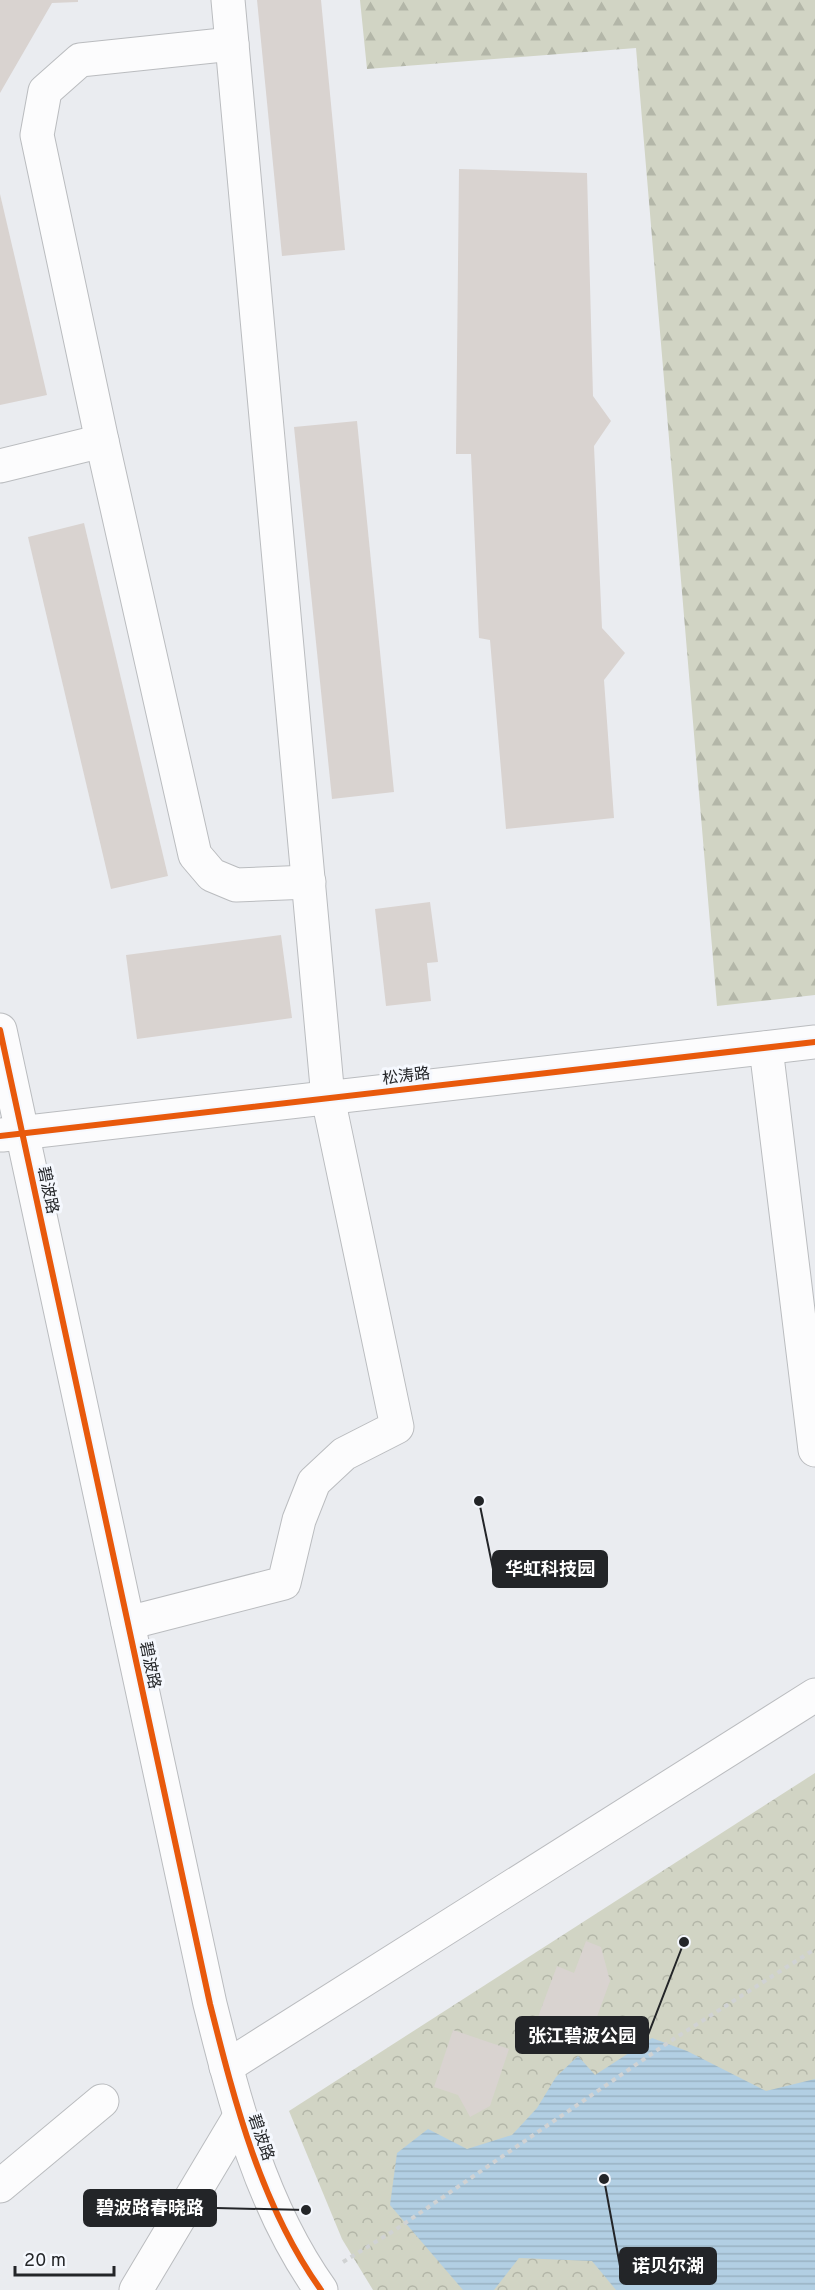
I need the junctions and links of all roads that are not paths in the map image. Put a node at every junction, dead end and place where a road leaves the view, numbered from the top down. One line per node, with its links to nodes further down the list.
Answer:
1 (228, 0): 2 (street)
2 (232, 44): 3 (street); 5 (street)
3 (102, 441): 4 (street); 5 (street)
4 (0, 466)
5 (309, 882): 9 (street)
6 (0, 1030): 10 (street, 碧波路)
7 (815, 1042): 8 (street, 松涛路)
8 (766, 1048): 9 (street, 松涛路); 11 (street)
9 (328, 1098): 10 (street, 松涛路); 12 (street)
10 (11, 1134): 12 (street, 碧波路)
11 (815, 1450)
12 (128, 1623): 14 (street, 碧波路)
13 (815, 1695): 14 (street)
14 (226, 2067): 16 (street, 碧波路)
15 (102, 2102): 17 (street)
16 (240, 2116): 18 (street, 碧波路); 19 (street)
17 (0, 2186)
18 (318, 2285)
19 (136, 2290)

